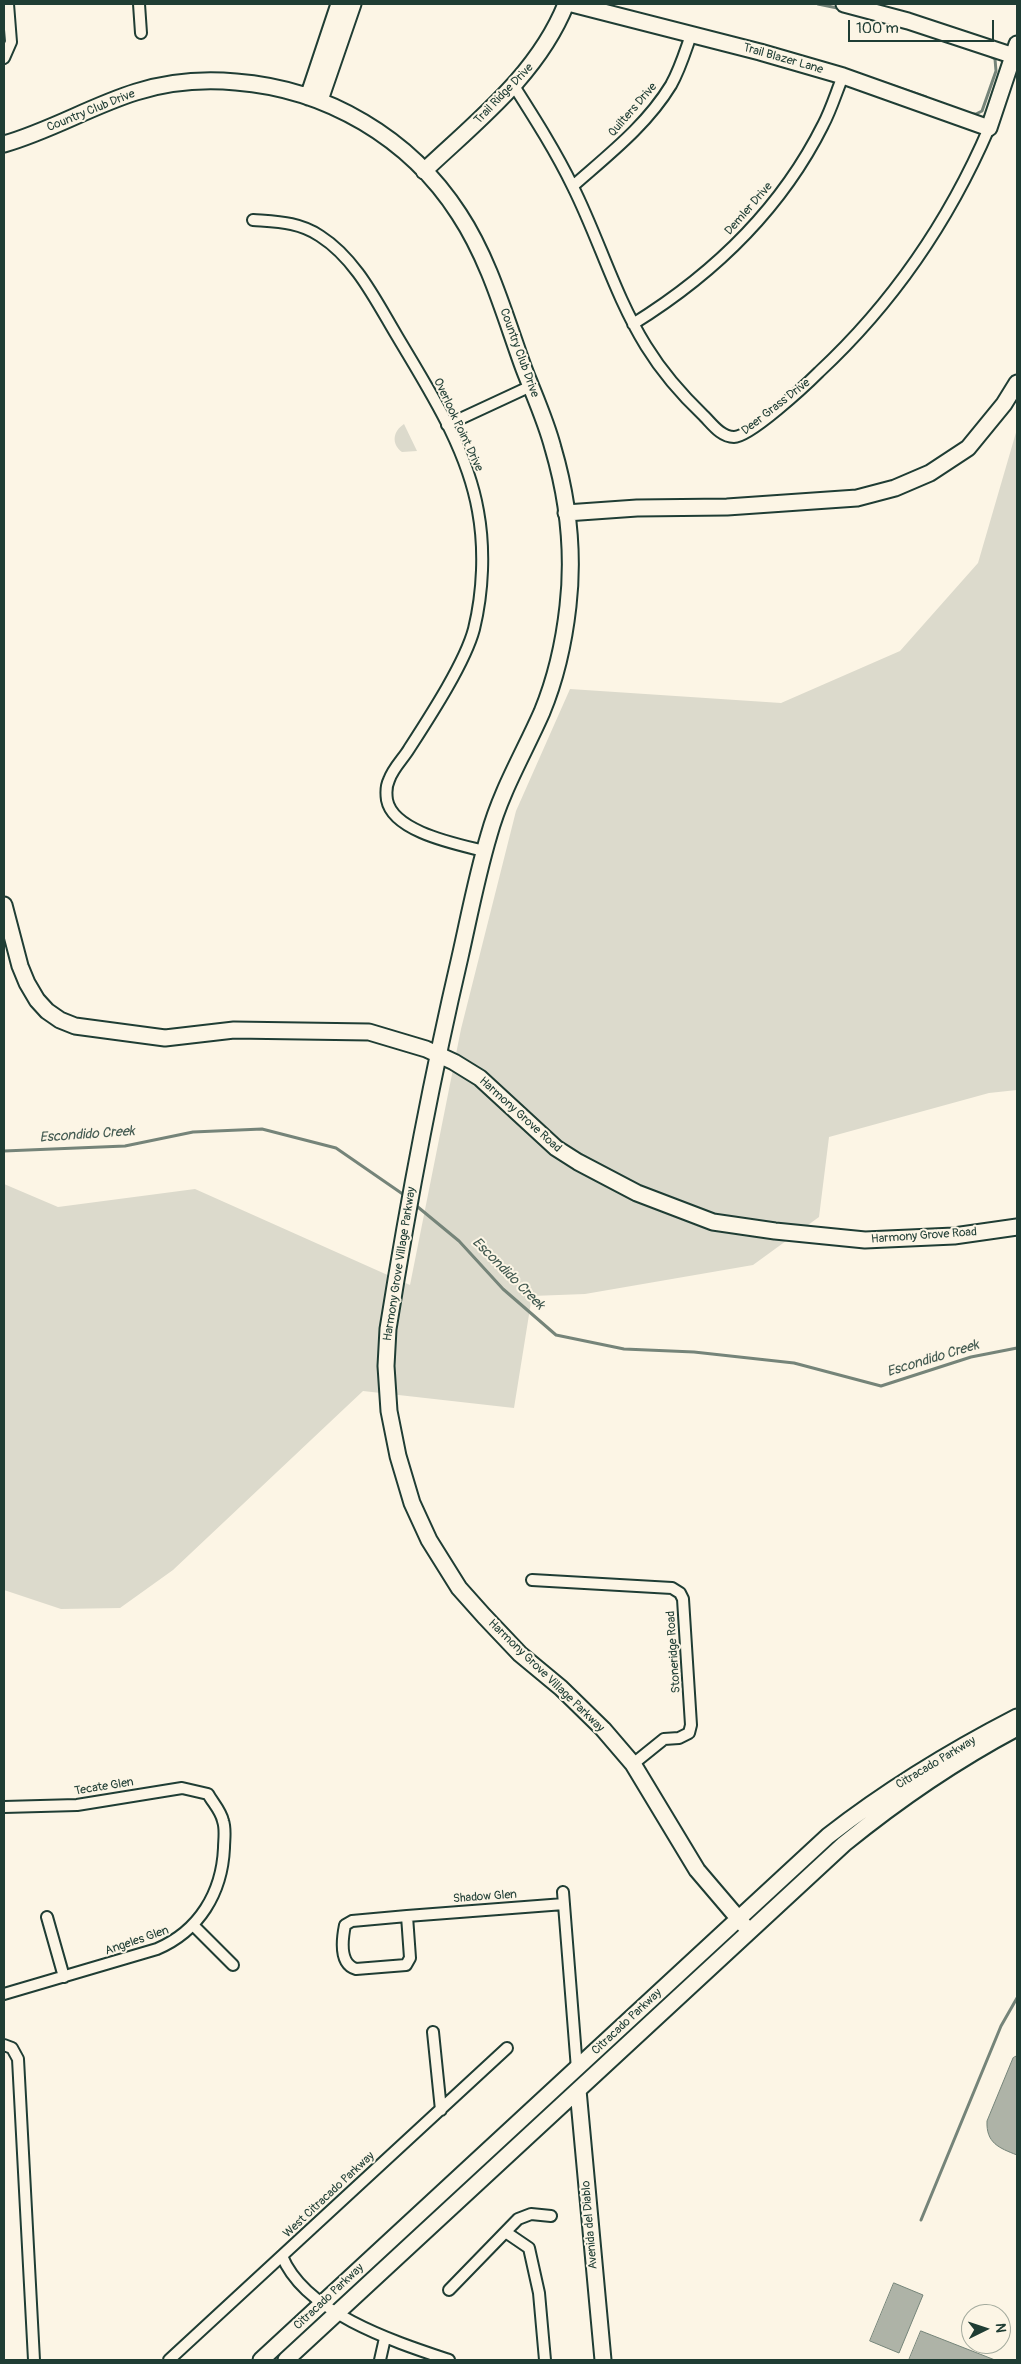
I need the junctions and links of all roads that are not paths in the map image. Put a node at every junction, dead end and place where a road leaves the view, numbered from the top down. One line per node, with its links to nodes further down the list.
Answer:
1 (8, 4): 12 (street)
2 (139, 4): 9 (street)
3 (339, 4): 15 (main road)
4 (353, 4): 15 (main road)
5 (566, 4): 14 (main road, Trail Ridge Drive)
6 (572, 4): 10 (main road, Trail Blazer Lane)
7 (844, 4): 8 (main road)
8 (868, 7): 11 (main road)
9 (141, 33)
10 (691, 35): 13 (main road, Trail Blazer Lane); 19 (street, Quilters Drive)
11 (1016, 53): 16 (main road, Deer Grass Drive)
12 (4, 58)
13 (843, 76): 16 (main road, Trail Blazer Lane); 21 (street, Demler Drive)
14 (514, 86): 18 (main road, Trail Ridge Drive); 19 (street, Deer Grass Drive)
15 (314, 99): 17 (main road, Country Club Drive); 18 (main road, Country Club Drive)
16 (989, 128): 21 (street, Deer Grass Drive)
17 (4, 144)
18 (424, 171): 23 (main road, Country Club Drive)
19 (573, 186): 21 (street, Deer Grass Drive)
20 (253, 220): 24 (street, Overlook Point Drive)
21 (633, 324)
22 (1017, 383): 25 (main road)
23 (531, 386): 24 (street); 25 (main road, Country Club Drive)
24 (447, 425): 26 (street, Overlook Point Drive)
25 (566, 513): 26 (main road, Harmony Grove Village Parkway)
26 (484, 851): 28 (main road, Harmony Grove Village Parkway)
27 (4, 905): 28 (main road, Harmony Grove Road)
28 (438, 1054): 29 (main road, Harmony Grove Road); 34 (main road, Harmony Grove Village Parkway)
29 (1017, 1227)
30 (532, 1580): 34 (street, Stoneridge Road)
31 (1017, 1716): 33 (main road, Citracado Parkway)
32 (1017, 1728): 33 (main road, Citracado Parkway)
33 (992, 1736): 41 (main road, Citracado Parkway); 43 (main road, Citracado Parkway)
34 (633, 1764): 41 (main road, Harmony Grove Village Parkway)
35 (208, 1794): 36 (street, Tecate Glen); 42 (street, Angeles Glen)
36 (4, 1807)
37 (563, 1892): 38 (street)
38 (564, 1904): 39 (street, Shadow Glen); 50 (street)
39 (407, 1916): 39 (street, Shadow Glen)
40 (46, 1917): 45 (street)
41 (737, 1918): 43 (main road, Harmony Grove Village Parkway); 50 (main road, Citracado Parkway)
42 (193, 1925): 44 (street); 45 (street, Angeles Glen)
43 (748, 1931): 51 (main road, Citracado Parkway)
44 (233, 1965)
45 (64, 1977): 46 (street, Angeles Glen)
46 (4, 1994)
47 (433, 2032): 52 (street)
48 (4, 2045): 61 (street)
49 (507, 2048): 52 (street, West Citracado Parkway)
50 (577, 2069): 53 (main road); 58 (main road, Citracado Parkway)
51 (578, 2090): 53 (main road, Citracado Parkway); 68 (main road, Avenida del Diablo)
52 (441, 2110): 56 (street, West Citracado Parkway)
53 (551, 2116): 59 (main road, Citracado Parkway)
54 (551, 2216): 55 (street)
55 (507, 2232): 57 (street); 67 (street)
56 (282, 2256): 58 (street); 62 (street, West Citracado Parkway)
57 (449, 2290)
58 (323, 2303): 59 (street); 63 (main road, Citracado Parkway)
59 (338, 2312): 60 (street); 64 (main road, Citracado Parkway)
60 (385, 2338): 65 (street); 66 (street)
61 (34, 2360)
62 (169, 2360)
63 (261, 2360)
64 (286, 2360)
65 (380, 2360)
66 (449, 2360)
67 (545, 2360)
68 (603, 2360)

